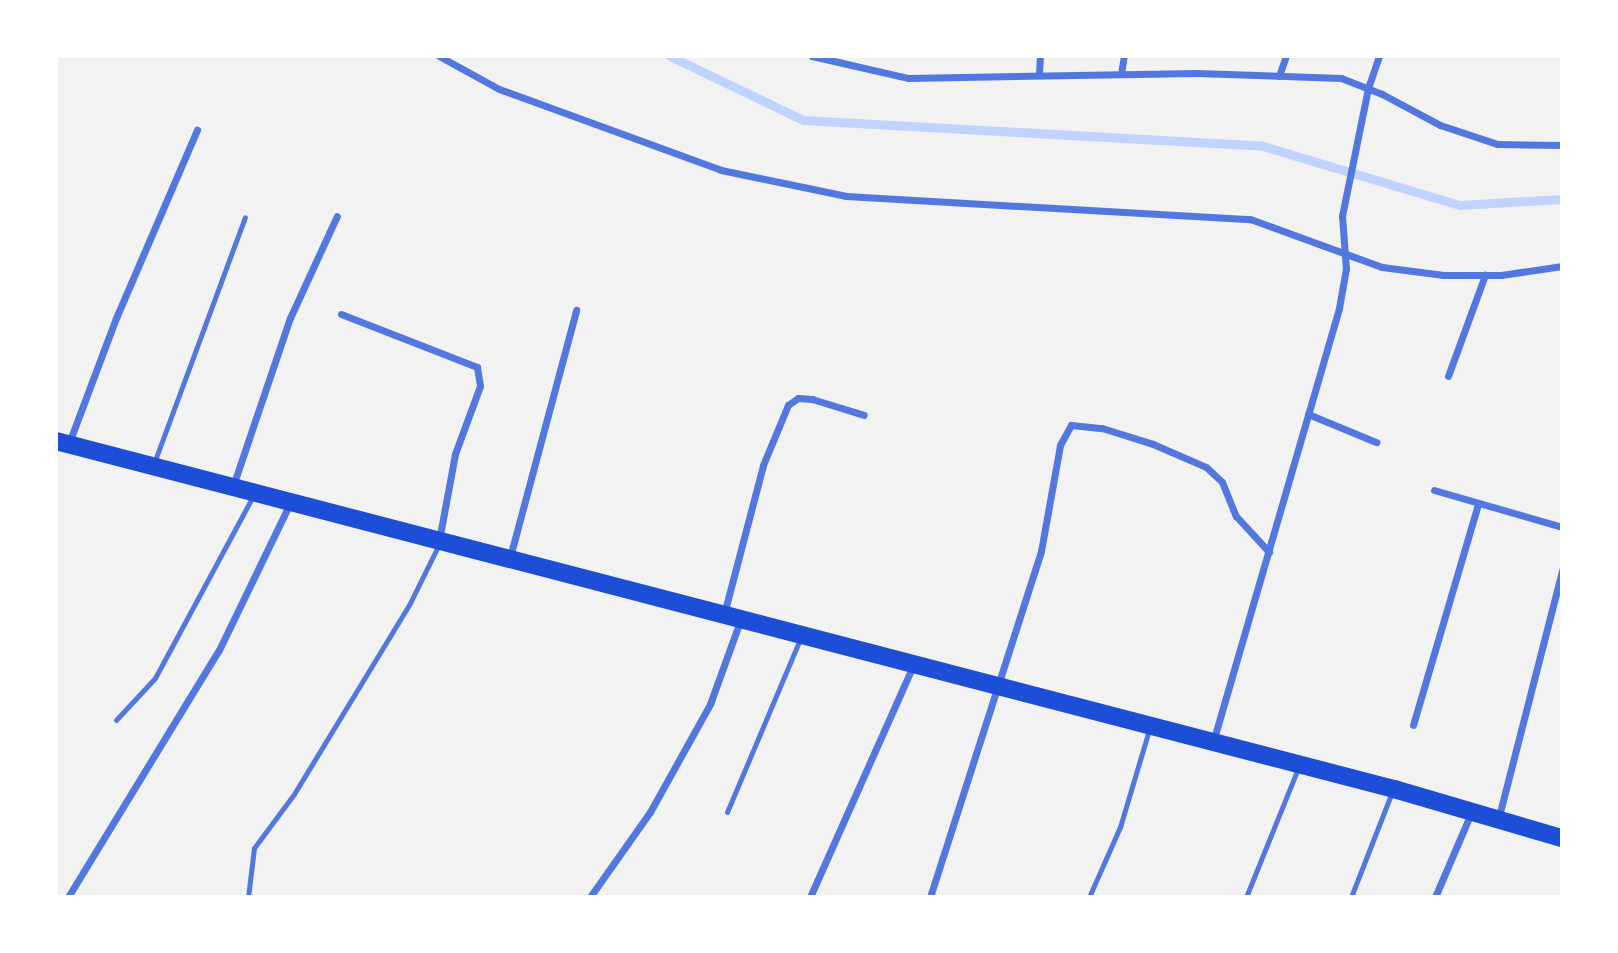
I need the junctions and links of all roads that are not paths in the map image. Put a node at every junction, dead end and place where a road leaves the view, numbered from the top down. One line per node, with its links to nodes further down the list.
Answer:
1 (439, 56): 15 (street)
2 (812, 56): 7 (street)
3 (1040, 56): 7 (street)
4 (1124, 56): 8 (street)
5 (1286, 56): 9 (street)
6 (1379, 56): 10 (street)
7 (1039, 74): 8 (street)
8 (1121, 74): 9 (street)
9 (1279, 76): 10 (street)
10 (1367, 88): 12 (street); 15 (street)
11 (197, 130): 23 (street)
12 (1562, 145)
13 (337, 216): 26 (street)
14 (245, 217): 25 (lane)
15 (1344, 251): 17 (street); 21 (street)
16 (1562, 266): 17 (street)
17 (1485, 275): 20 (street)
18 (576, 310): 34 (street)
19 (341, 314): 32 (street)
20 (1448, 376)
21 (1308, 414): 24 (street); 33 (street)
22 (864, 415): 36 (street)
23 (62, 442): 25 (main road)
24 (1376, 442)
25 (153, 466): 26 (main road)
26 (232, 487): 28 (main road)
27 (1434, 490): 30 (street)
28 (255, 493): 29 (main road); 40 (lane)
29 (290, 503): 32 (main road); 50 (street)
30 (1478, 504): 31 (street); 41 (street)
31 (1562, 527)
32 (439, 543): 34 (main road); 51 (lane)
33 (1269, 552): 39 (street); 43 (street)
34 (509, 561): 36 (main road)
35 (1562, 570): 48 (street)
36 (732, 619): 37 (main road); 52 (street)
37 (801, 636): 38 (main road); 46 (lane)
38 (913, 665): 39 (main road); 53 (street)
39 (996, 687): 42 (main road); 54 (street)
40 (116, 720)
41 (1413, 725)
42 (1150, 727): 43 (main road); 55 (lane)
43 (1213, 743): 44 (main road)
44 (1300, 765): 45 (main road); 56 (lane)
45 (1394, 789): 47 (main road); 57 (lane)
46 (727, 812)
47 (1471, 812): 48 (main road); 58 (street)
48 (1498, 820): 49 (main road)
49 (1562, 838)
50 (68, 897)
51 (248, 897)
52 (590, 897)
53 (810, 897)
54 (930, 897)
55 (1089, 897)
56 (1246, 897)
57 (1351, 897)
58 (1435, 897)

